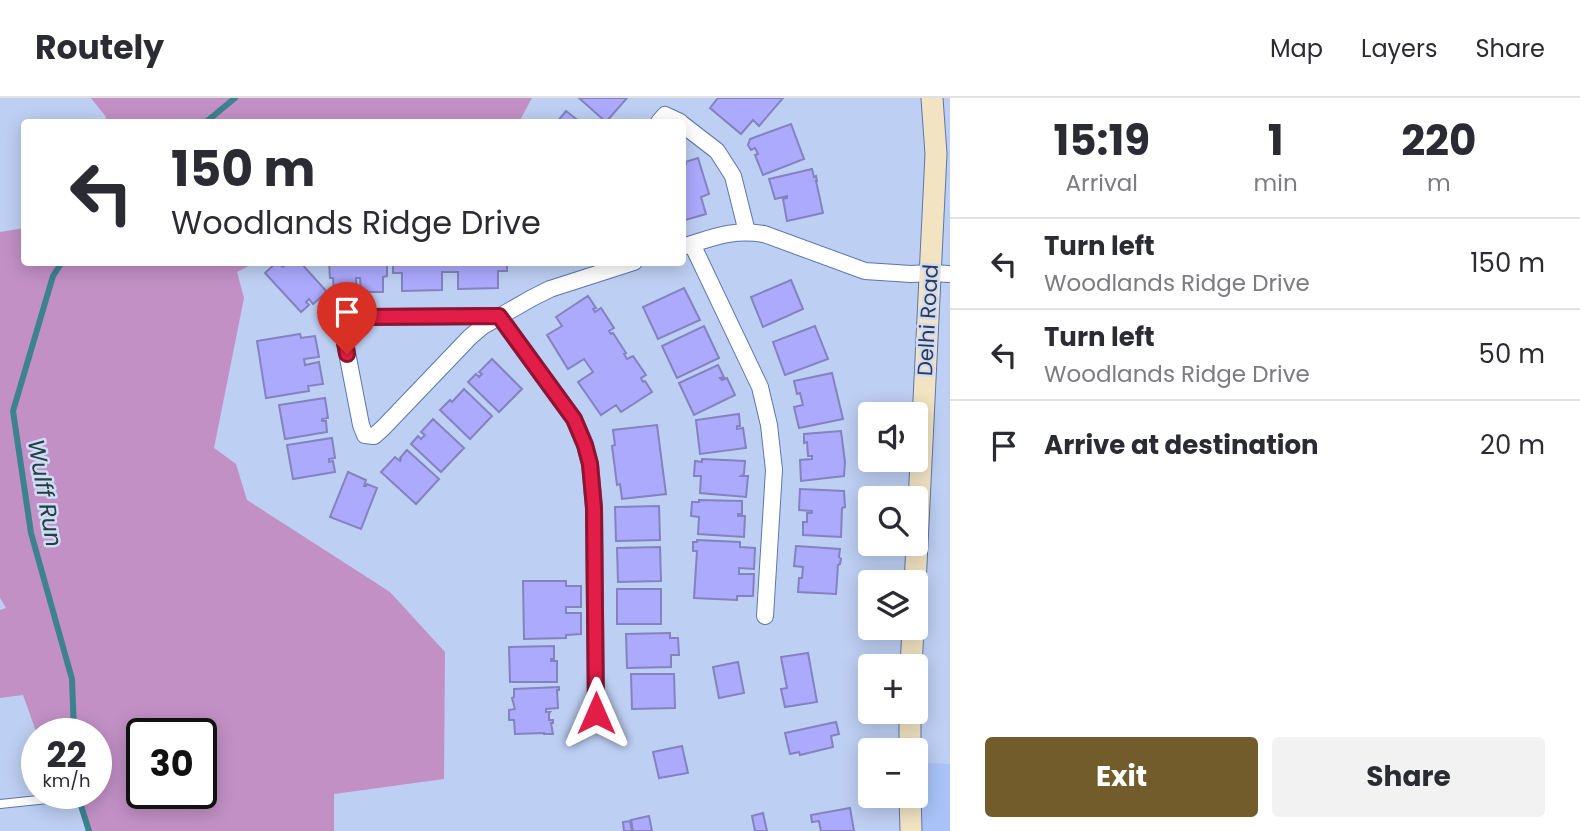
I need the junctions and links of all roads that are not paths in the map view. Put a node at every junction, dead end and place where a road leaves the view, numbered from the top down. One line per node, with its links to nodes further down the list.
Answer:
1 (932, 98): 6 (street, Delhi Road)
2 (686, 127): 3 (street)
3 (747, 232): 4 (street); 6 (street)
4 (687, 246): 9 (street)
5 (622, 266): 7 (street)
6 (940, 273): 8 (street, Delhi Road)
7 (499, 316): 7 (street); 10 (street)
8 (916, 570)
9 (765, 616)
10 (596, 713)
11 (21, 802): 12 (lane)
12 (0, 804)
13 (910, 808): 14 (street)
14 (911, 831)

